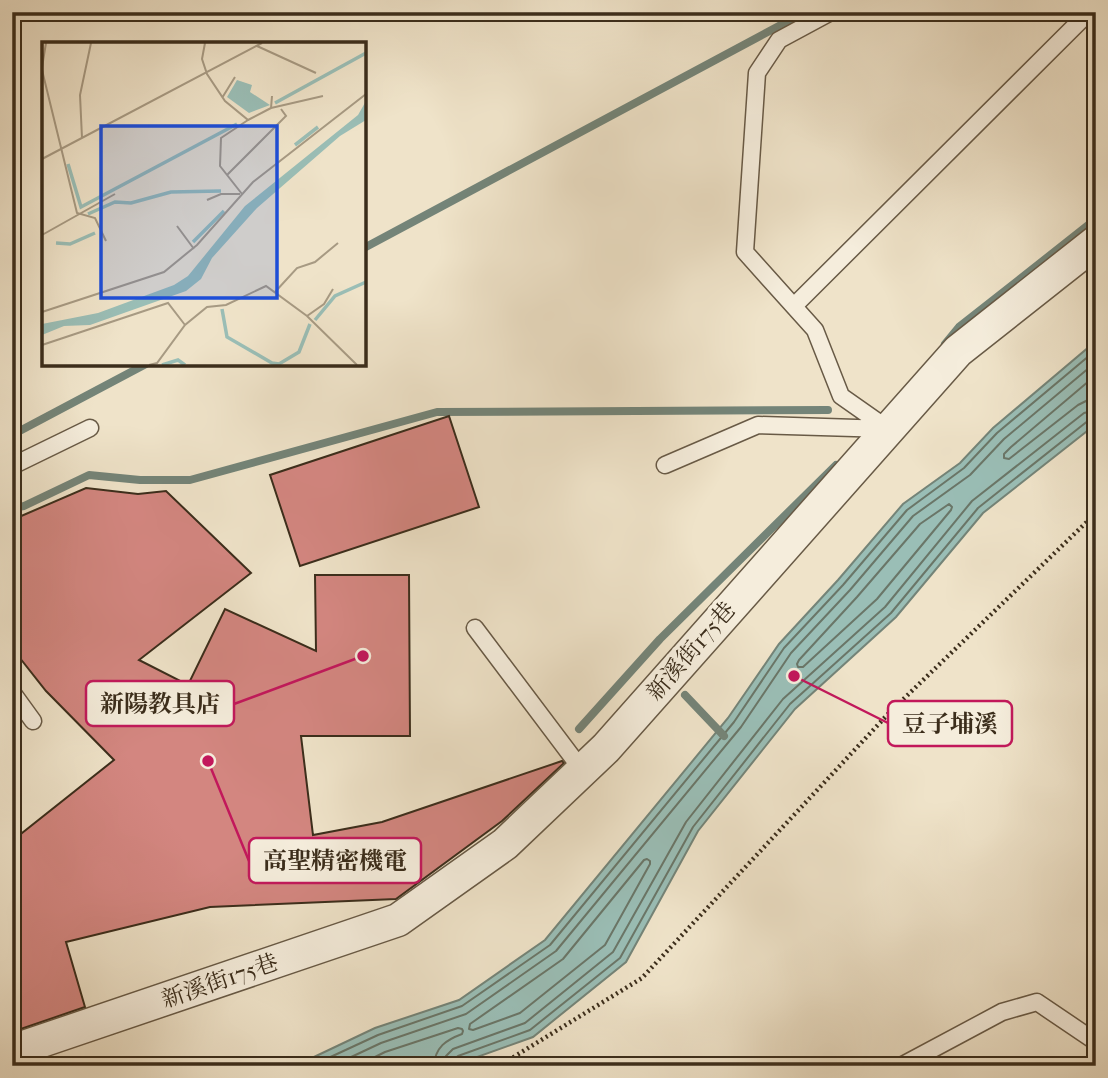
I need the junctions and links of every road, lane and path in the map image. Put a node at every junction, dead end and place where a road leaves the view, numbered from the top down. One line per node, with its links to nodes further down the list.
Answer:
1 (831, 12): 4 (lane)
2 (1089, 12): 4 (lane)
3 (1096, 242): 6 (street, 新溪街175巷)
4 (794, 306): 6 (lane)
5 (90, 428): 8 (lane)
6 (888, 429): 7 (lane); 13 (street, 新溪街175巷)
7 (665, 465)
8 (12, 466)
9 (1096, 513): 16 (path)
10 (475, 628): 13 (lane)
11 (12, 692): 12 (lane)
12 (33, 721)
13 (582, 770): 15 (street, 新溪街175巷)
14 (1095, 1040): 17 (lane)
15 (12, 1051)
16 (499, 1066)
17 (901, 1066)

